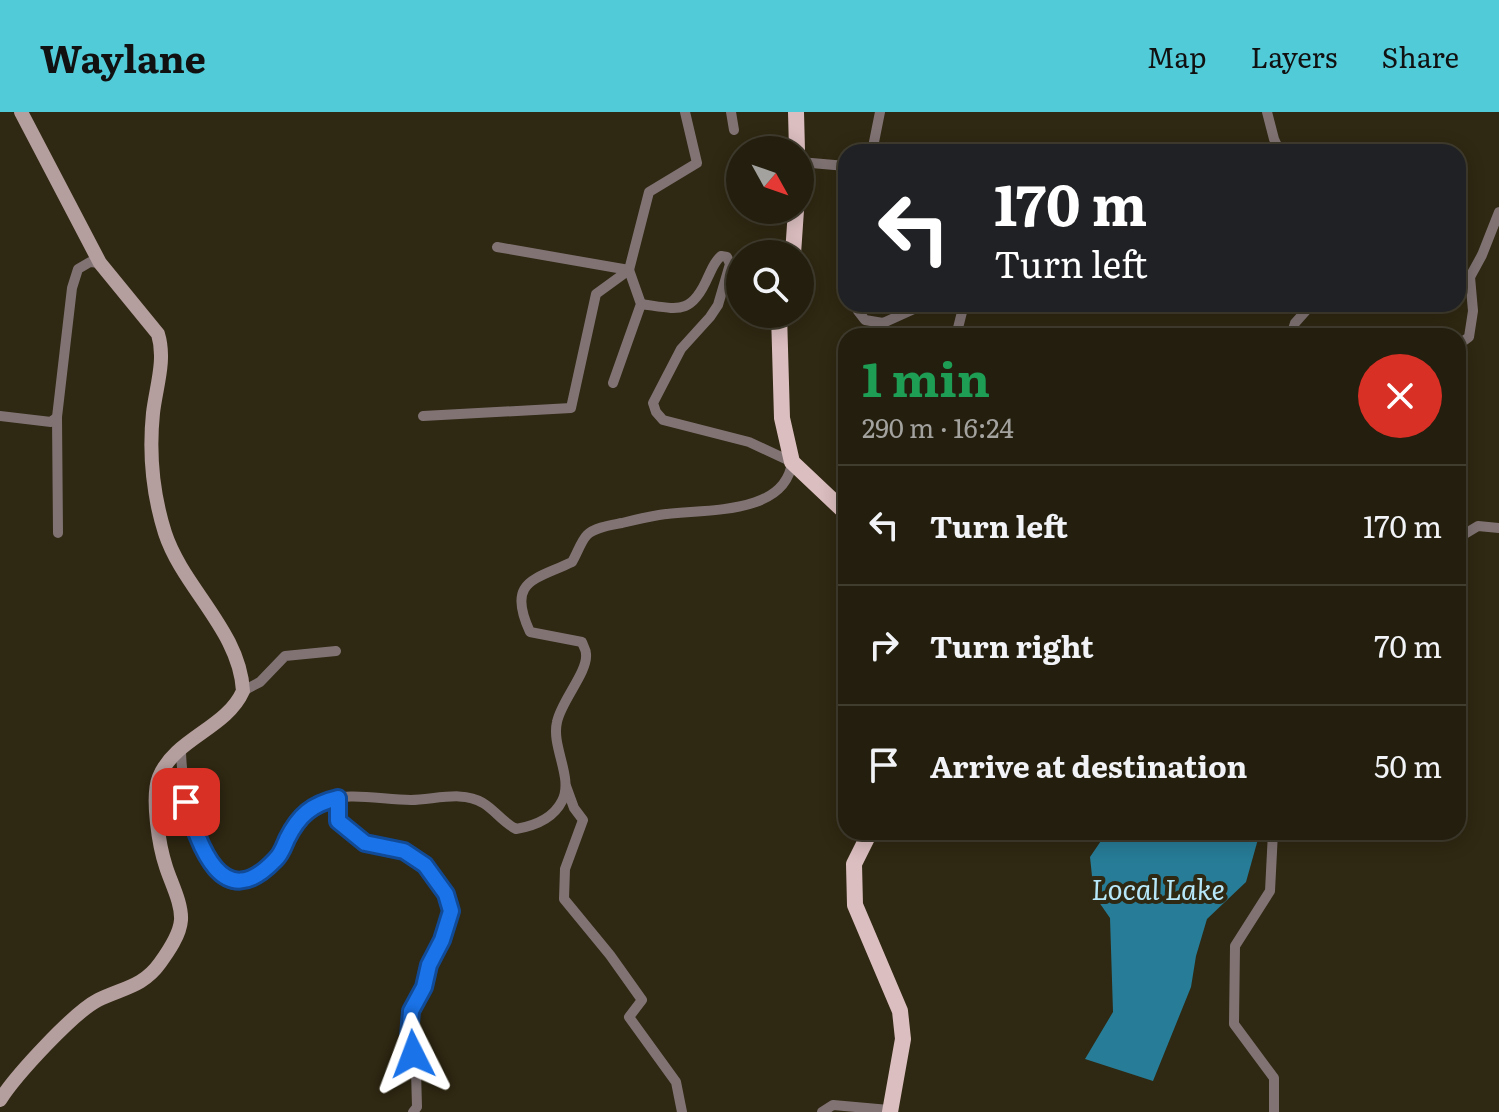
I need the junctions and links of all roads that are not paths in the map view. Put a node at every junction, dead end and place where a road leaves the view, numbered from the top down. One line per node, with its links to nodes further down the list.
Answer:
1 (21, 112): 15 (main road)
2 (685, 112): 16 (street)
3 (731, 112): 7 (street)
4 (796, 112): 8 (main road)
5 (880, 112): 9 (street)
6 (1267, 112): 10 (street)
7 (734, 130)
8 (797, 136)
9 (874, 144)
10 (1276, 144)
11 (814, 163): 12 (street)
12 (838, 165)
13 (1499, 212): 17 (street)
14 (497, 247): 16 (street)
15 (100, 263): 27 (street); 34 (main road)
16 (629, 270): 19 (street); 26 (street)
17 (1466, 274)
18 (1466, 284): 23 (street)
19 (641, 304): 24 (street); 28 (street)
20 (859, 312): 21 (street)
21 (907, 312)
22 (779, 328): 28 (main road)
23 (1466, 339)
24 (613, 383)
25 (0, 416): 27 (street)
26 (423, 416)
27 (57, 417): 31 (street)
28 (792, 462): 29 (main road); 36 (street)
29 (838, 505)
30 (1499, 528): 32 (street)
31 (58, 533)
32 (1466, 533)
33 (336, 651): 34 (street)
34 (243, 691): 35 (main road)
35 (181, 749): 37 (street); 40 (main road)
36 (565, 784): 37 (street); 43 (street)
37 (338, 798): 42 (street)
38 (866, 840): 41 (main road)
39 (1273, 840): 45 (street)
40 (0, 1100)
41 (889, 1111): 44 (street)
42 (413, 1112)
43 (682, 1112)
44 (822, 1112)
45 (1274, 1112)

